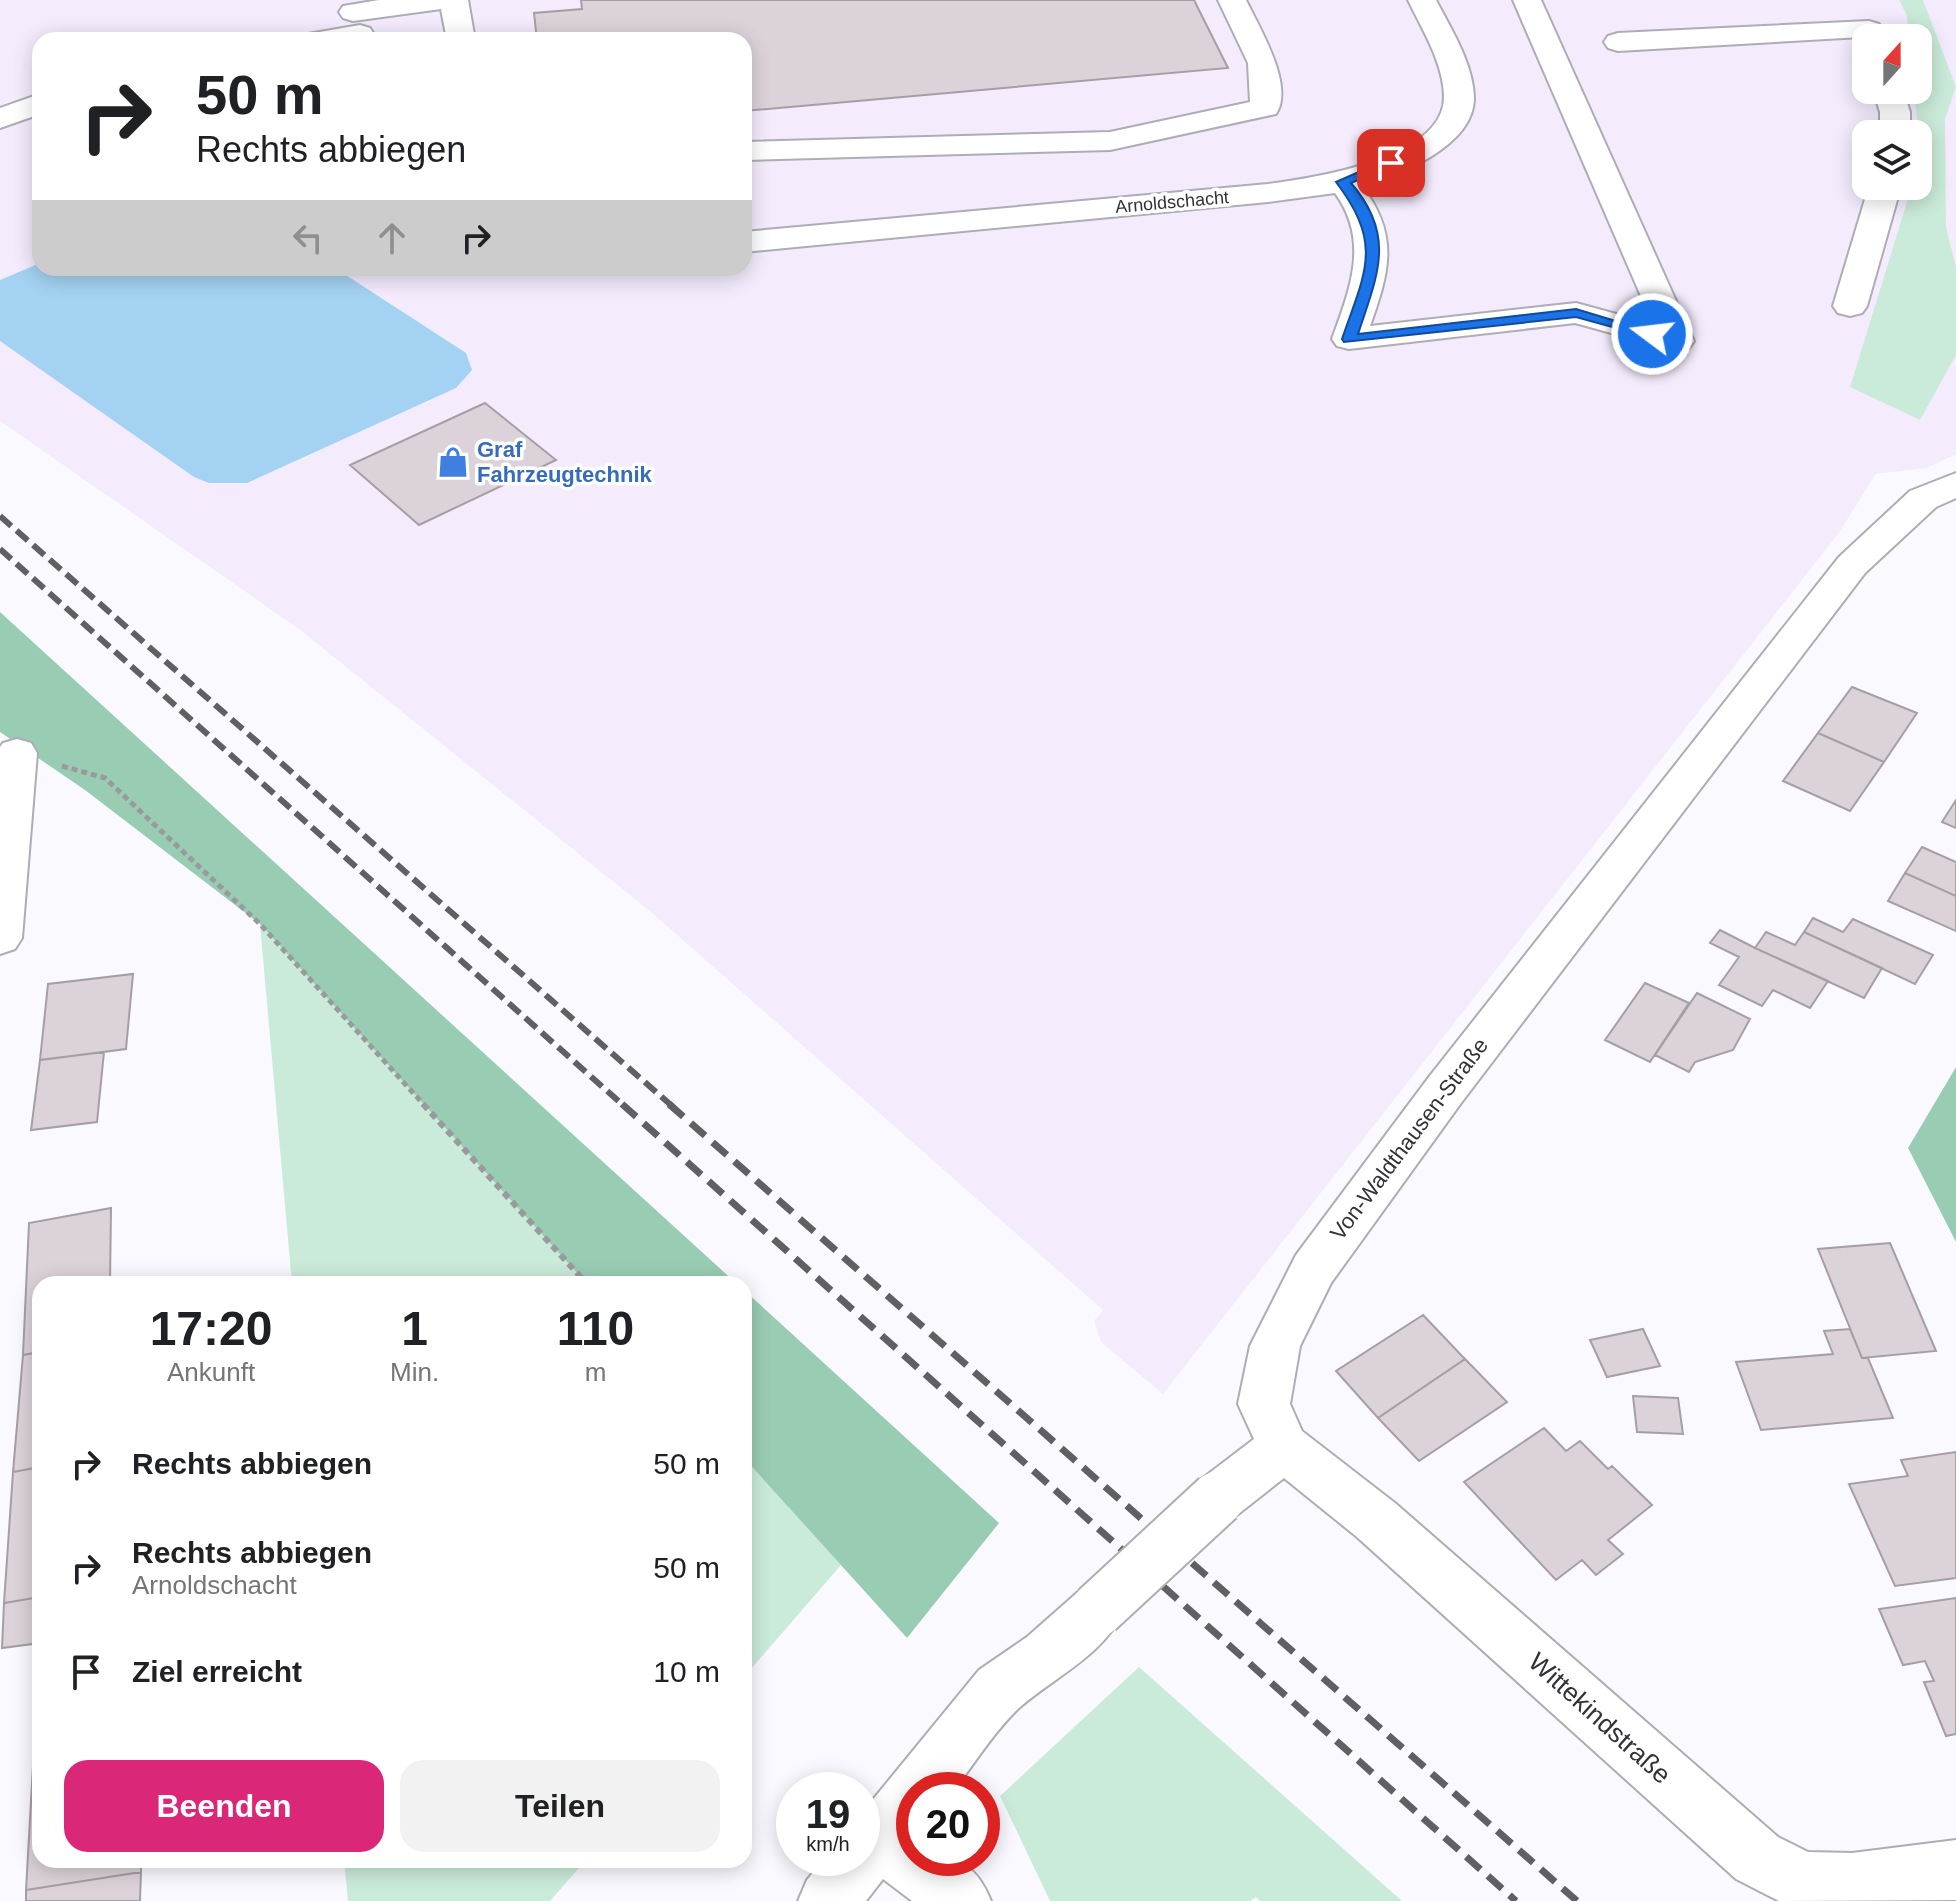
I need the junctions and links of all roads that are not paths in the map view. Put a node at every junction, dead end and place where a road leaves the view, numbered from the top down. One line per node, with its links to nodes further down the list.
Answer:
1 (444, 0): 7 (street)
2 (454, 0): 10 (street)
3 (1232, 0): 16 (street)
4 (1422, 0): 17 (street, Arnoldschacht)
5 (1527, 0): 17 (street)
6 (1871, 0): 8 (street)
7 (356, 21): 9 (street)
8 (1870, 24)
9 (334, 32)
10 (460, 32)
11 (1852, 35): 12 (street)
12 (1618, 42)
13 (32, 106): 14 (street)
14 (0, 119)
15 (752, 151): 16 (street)
16 (1119, 160): 19 (street)
17 (1343, 182): 19 (street, Arnoldschacht)
18 (1881, 200): 21 (street)
19 (1138, 206): 20 (street, Arnoldschacht)
20 (752, 241)
21 (1850, 306)
22 (1956, 484): 25 (street, Von-Waldthausen-Straße)
23 (17, 753): 24 (street)
24 (0, 938)
25 (1284, 1447): 26 (street, bridge); 30 (street, Wittekindstraße)
26 (932, 1772)
27 (896, 1817): 28 (street)
28 (880, 1837)
29 (880, 1840): 33 (street)
30 (1956, 1870)
31 (848, 1876): 32 (street)
32 (828, 1901)
33 (961, 1901)

